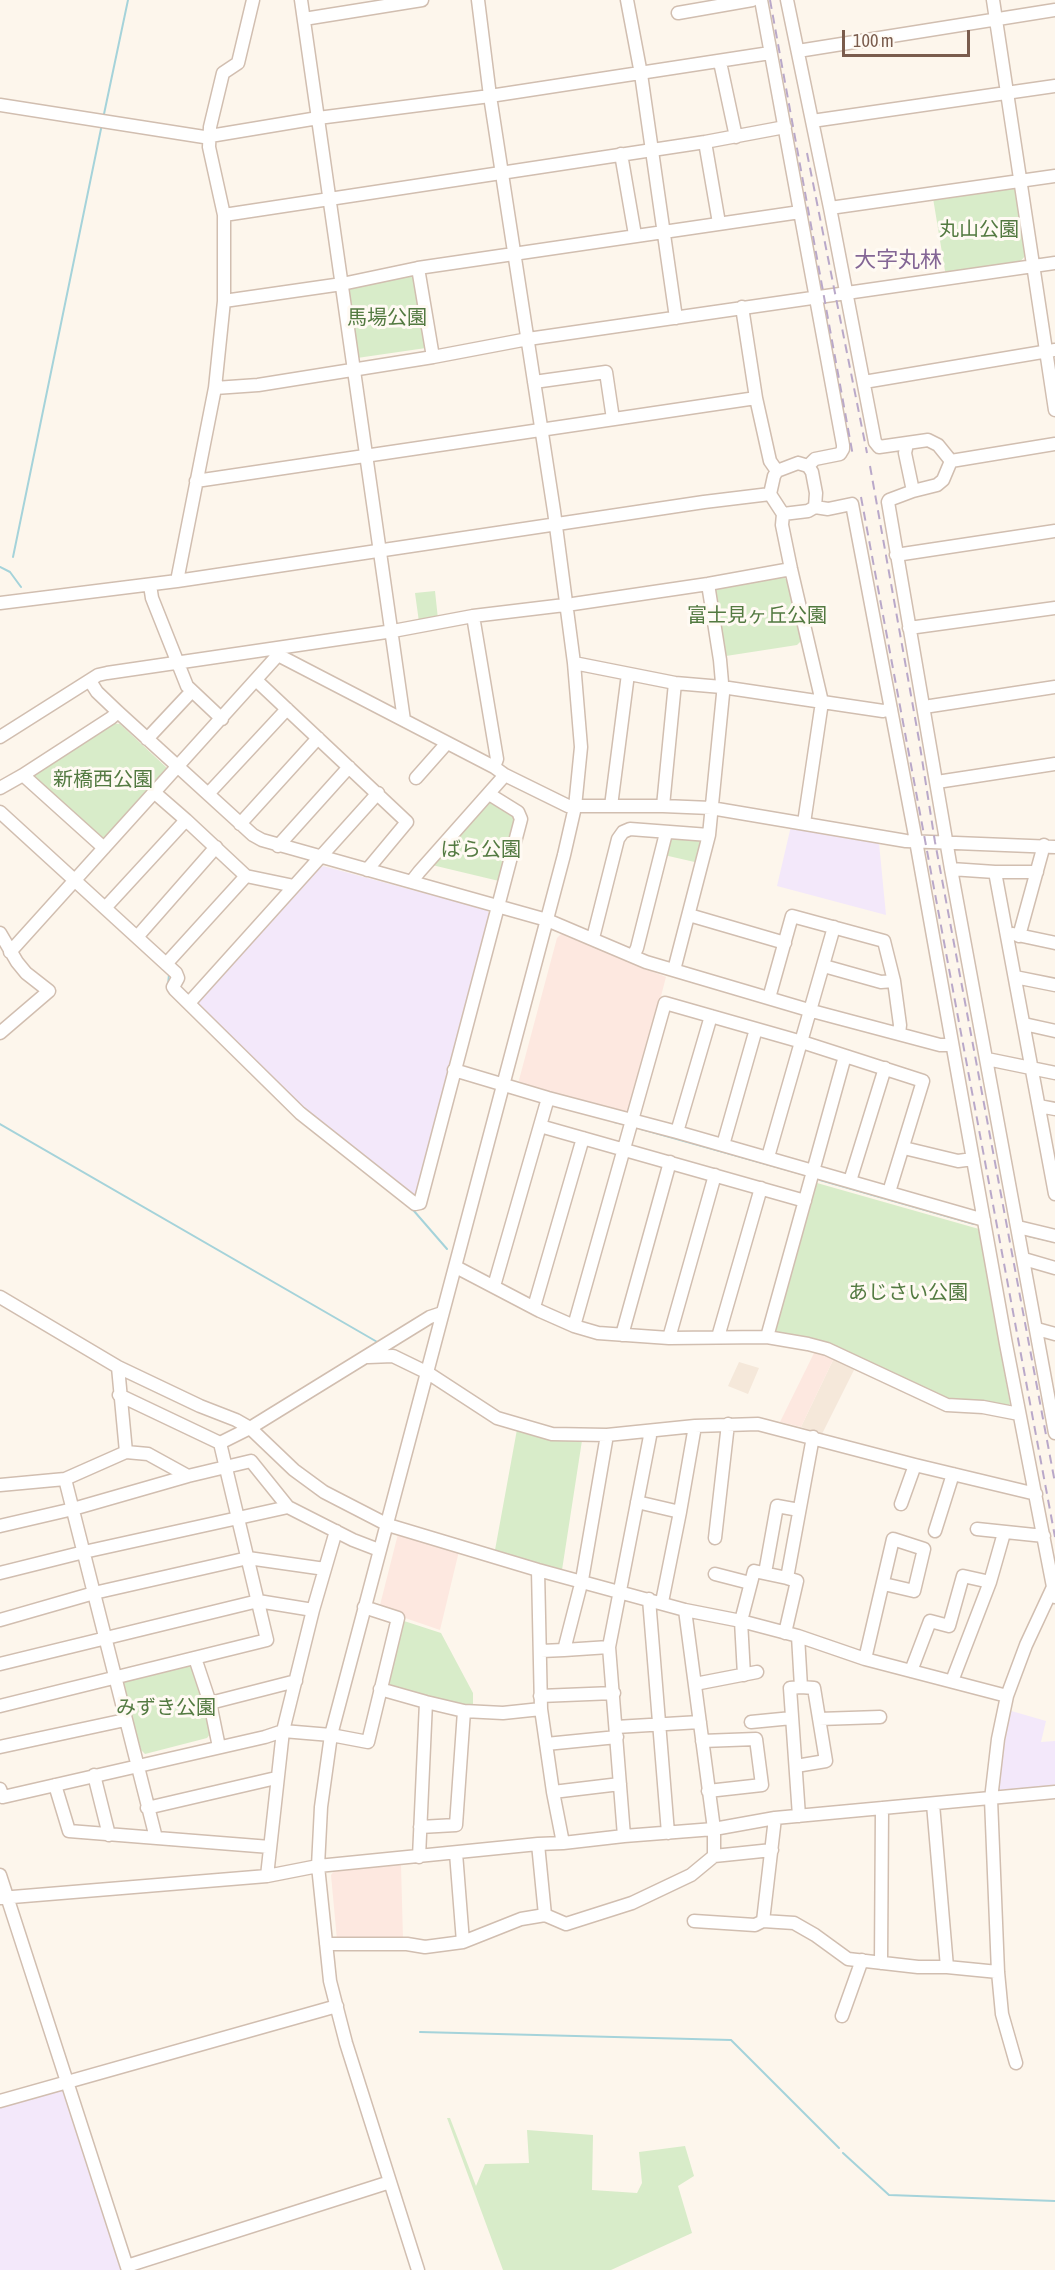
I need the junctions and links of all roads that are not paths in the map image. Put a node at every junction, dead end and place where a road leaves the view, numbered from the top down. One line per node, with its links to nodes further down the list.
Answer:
1 (253, 0): 26 (street)
2 (301, 0): 13 (street)
3 (422, 0): 10 (street)
4 (478, 0): 21 (street)
5 (627, 0): 18 (street)
6 (752, 0): 12 (street)
7 (761, 0): 16 (street)
8 (787, 0): 15 (street)
9 (993, 0): 14 (street)
10 (405, 2): 13 (street)
11 (1055, 10): 14 (street)
12 (678, 13)
13 (304, 19): 23 (street)
14 (996, 19): 15 (street); 20 (street)
15 (798, 51): 24 (street)
16 (770, 53): 17 (street); 25 (street)
17 (720, 62): 18 (street); 27 (street)
18 (641, 74): 21 (street); 29 (street)
19 (1055, 86): 20 (street)
20 (1008, 92): 24 (street); 33 (street)
21 (490, 96): 23 (street); 31 (street)
22 (0, 105): 26 (street)
23 (318, 118): 26 (street); 34 (street)
24 (812, 121): 35 (street)
25 (785, 127): 27 (street); 36 (street)
26 (210, 136): 37 (street)
27 (736, 137): 28 (street)
28 (705, 142): 29 (street); 38 (street)
29 (651, 151): 30 (street); 39 (street)
30 (621, 154): 31 (street); 40 (street)
31 (502, 174): 34 (street); 41 (street)
32 (1055, 176): 33 (street)
33 (1021, 181): 35 (street); 43 (street)
34 (330, 198): 37 (street); 45 (street)
35 (830, 208): 46 (street)
36 (800, 212): 38 (street); 47 (street)
37 (224, 215): 48 (street)
38 (719, 223): 39 (street)
39 (664, 231): 40 (street); 50 (street)
40 (635, 235): 41 (street)
41 (515, 254): 44 (street); 51 (street)
42 (1055, 263): 43 (street)
43 (1034, 266): 46 (street); 52 (street)
44 (418, 268): 45 (street); 53 (street)
45 (342, 284): 48 (street); 54 (street)
46 (847, 294): 47 (street); 56 (street)
47 (816, 298): 49 (street); 66 (street)
48 (224, 301): 57 (street)
49 (742, 308): 50 (street); 58 (street)
50 (676, 318): 51 (street)
51 (528, 339): 53 (street); 55 (street)
52 (1050, 350): 56 (street); 59 (street)
53 (433, 357): 54 (street)
54 (355, 368): 57 (street); 64 (street)
55 (534, 382): 60 (street); 61 (street)
56 (864, 382): 62 (street)
57 (215, 388): 68 (street)
58 (756, 398): 60 (street); 67 (street)
59 (1055, 410)
60 (613, 419): 61 (street)
61 (541, 429): 64 (street); 73 (street)
62 (907, 444): 65 (street); 69 (street)
63 (1055, 444): 65 (street)
64 (367, 456): 68 (street); 75 (street)
65 (951, 461): 69 (street)
66 (808, 466): 67 (street); 71 (street)
67 (777, 471): 70 (street)
68 (196, 481): 78 (street)
69 (913, 492): 76 (street)
70 (770, 494): 72 (street); 73 (street)
71 (815, 507): 72 (street); 100 (street)
72 (783, 514): 77 (street)
73 (555, 525): 75 (street); 82 (street)
74 (1055, 531): 76 (street)
75 (381, 551): 78 (street); 86 (street)
76 (896, 555): 85 (street)
77 (791, 569): 79 (street); 97 (street)
78 (177, 581): 80 (street)
79 (708, 584): 82 (street); 94 (street)
80 (150, 585): 81 (street); 88 (street)
81 (0, 603)
82 (566, 604): 84 (street); 89 (street)
83 (1055, 608): 85 (street)
84 (473, 616): 86 (street); 111 (street)
85 (909, 628): 98 (street)
86 (393, 631): 87 (street); 103 (street)
87 (278, 651): 88 (street); 92 (street); 103 (street)
88 (178, 663): 91 (street); 96 (street)
89 (574, 663): 90 (street); 123 (street)
90 (628, 674): 93 (street); 121 (street)
91 (90, 681): 101 (street); 104 (street)
92 (256, 681): 99 (street); 102 (street)
93 (675, 683): 94 (street); 122 (street)
94 (722, 687): 97 (street); 124 (street)
95 (1055, 687): 98 (street)
96 (191, 692): 102 (street); 106 (street)
97 (822, 702): 100 (street); 127 (street)
98 (924, 707): 115 (street)
99 (287, 709): 105 (street); 119 (street)
100 (891, 709): 131 (street)
101 (118, 712): 106 (street); 112 (street)
102 (222, 719): 109 (street)
103 (404, 720): 107 (street)
104 (0, 736)
105 (318, 738): 110 (street); 128 (street)
106 (147, 739): 109 (street)
107 (447, 743): 111 (street); 114 (street)
108 (1055, 764): 115 (street)
109 (178, 767): 117 (street); 119 (street)
110 (349, 767): 118 (street); 133 (street)
111 (494, 767): 113 (street)
112 (23, 775): 116 (street); 136 (street)
113 (505, 775): 120 (street); 123 (street)
114 (416, 778)
115 (937, 782): 132 (street)
116 (0, 788)
117 (155, 793): 126 (street); 136 (street)
118 (378, 793): 137 (street); 139 (street)
119 (208, 794): 128 (street)
120 (489, 794): 144 (street); 146 (street)
121 (611, 806): 122 (street); 123 (street)
122 (663, 806): 124 (street)
123 (575, 807): 149 (street)
124 (711, 808): 127 (street); 130 (street)
125 (0, 812): 143 (street)
126 (186, 820): 135 (street); 147 (street)
127 (804, 823): 131 (street)
128 (240, 824): 133 (street)
129 (666, 833): 130 (street); 155 (street); 159 (street)
130 (709, 835): 148 (street)
131 (916, 841): 132 (street); 176 (street)
132 (947, 842): 134 (street); 138 (street)
133 (278, 846): 137 (street)
134 (1050, 846): 141 (street)
135 (216, 847): 142 (street); 154 (street)
136 (104, 848): 143 (street)
137 (321, 857): 139 (street); 145 (street)
138 (951, 869): 140 (street); 178 (street)
139 (367, 870): 144 (street)
140 (995, 872): 141 (street); 151 (street)
141 (1037, 872): 153 (street)
142 (246, 876): 145 (street); 160 (street)
143 (75, 881): 147 (street); 158 (street)
144 (412, 881): 146 (street)
145 (294, 886): 167 (street)
146 (498, 906): 149 (street); 181 (street)
147 (105, 908): 154 (street)
148 (689, 915): 156 (street); 162 (street)
149 (547, 920): 155 (street); 183 (street)
150 (834, 927): 156 (street); 161 (street); 164 (street)
151 (1006, 931): 153 (street); 163 (street)
152 (0, 933): 158 (street)
153 (1019, 936): 157 (street)
154 (137, 937): 160 (street)
155 (593, 938): 159 (street)
156 (785, 943): 166 (street)
157 (1055, 943)
158 (10, 952): 173 (street)
159 (633, 956): 162 (street)
160 (166, 964): 167 (street)
161 (824, 966): 164 (street); 168 (street)
162 (674, 970): 166 (street)
163 (1015, 977): 165 (street); 170 (street)
164 (894, 981): 174 (street)
165 (1055, 985)
166 (769, 998): 168 (street)
167 (189, 1003): 181 (street)
168 (812, 1011): 174 (street); 175 (street)
169 (711, 1016): 171 (street); 187 (street); 189 (street)
170 (1024, 1024): 172 (street); 180 (street)
171 (756, 1029): 175 (street); 191 (street)
172 (1055, 1030)
173 (0, 1033)
174 (899, 1034): 176 (street)
175 (802, 1042): 177 (street); 195 (street)
176 (952, 1045): 196 (street)
177 (844, 1056): 179 (street); 198 (street)
178 (987, 1059): 180 (street); 206 (street)
179 (885, 1068): 192 (street); 200 (street)
180 (1032, 1068): 182 (street); 185 (street)
181 (454, 1070): 183 (street)
182 (1055, 1073)
183 (504, 1084): 184 (street); 209 (street)
184 (548, 1098): 187 (street); 188 (street)
185 (1039, 1106): 186 (street); 194 (street)
186 (1055, 1109)
187 (632, 1121): 189 (street); 193 (street)
188 (540, 1126): 190 (street); 211 (street)
189 (677, 1132): 191 (street)
190 (583, 1138): 193 (street); 213 (street)
191 (723, 1145): 195 (street)
192 (904, 1148): 196 (street); 202 (street)
193 (625, 1150): 197 (street); 215 (street)
194 (1051, 1154): 203 (street)
195 (768, 1158): 198 (street)
196 (973, 1159): 205 (street)
197 (670, 1161): 199 (street); 218 (street)
198 (813, 1171): 200 (street); 204 (street)
199 (715, 1174): 201 (street); 221 (street)
200 (850, 1181): 202 (street)
201 (761, 1188): 204 (street); 219 (street)
202 (890, 1192): 205 (street)
203 (1055, 1193)
204 (805, 1201): 220 (street)
205 (984, 1220): 226 (street)
206 (1018, 1227): 207 (street); 208 (street)
207 (1055, 1236)
208 (1024, 1259): 210 (street); 216 (street)
209 (456, 1267): 211 (street); 214 (street)
210 (1055, 1268)
211 (494, 1286): 213 (street)
212 (0, 1297): 223 (street)
213 (534, 1307): 215 (street)
214 (442, 1313): 222 (street); 224 (street)
215 (574, 1326): 218 (street)
216 (1037, 1329): 217 (street); 231 (street)
217 (1055, 1334)
218 (622, 1335): 221 (street)
219 (718, 1337): 220 (street); 221 (street)
220 (766, 1337): 226 (street)
221 (669, 1338)
222 (368, 1357): 224 (street); 229 (street)
223 (118, 1367): 225 (street); 229 (street)
224 (428, 1373): 232 (street); 250 (street)
225 (119, 1395): 234 (street); 235 (street)
226 (1019, 1414): 242 (street)
227 (728, 1424): 228 (street); 233 (street); 257 (street)
228 (695, 1426): 230 (street); 248 (street)
229 (250, 1428): 234 (street); 250 (street)
230 (651, 1431): 232 (street); 243 (street)
231 (1055, 1432)
232 (607, 1435): 267 (street)
233 (813, 1437): 236 (street); 247 (street)
234 (220, 1443): 237 (street)
235 (126, 1452): 239 (street); 240 (street)
236 (915, 1465): 238 (street); 244 (street)
237 (226, 1467): 239 (street); 245 (street); 249 (street)
238 (953, 1474): 242 (street); 254 (street)
239 (188, 1476): 246 (street)
240 (65, 1479): 241 (street); 246 (street)
241 (0, 1485)
242 (1036, 1494): 256 (street)
243 (637, 1502): 248 (street); 271 (street)
244 (901, 1504)
245 (288, 1507): 249 (street); 253 (street)
246 (73, 1509): 251 (street); 259 (street)
247 (799, 1510): 265 (street); 266 (street)
248 (680, 1512): 276 (street)
249 (237, 1517): 259 (street); 260 (street)
250 (388, 1525): 258 (street); 262 (street)
251 (0, 1526)
252 (977, 1529): 255 (street)
253 (336, 1531): 258 (street); 261 (street)
254 (935, 1531)
255 (1004, 1533): 256 (street); 268 (street)
256 (1044, 1536): 272 (street)
257 (715, 1538)
258 (380, 1550): 277 (street)
259 (84, 1552): 263 (street); 273 (street)
260 (248, 1558): 261 (street); 273 (street); 275 (street)
261 (325, 1569): 278 (street)
262 (538, 1570): 267 (street); 287 (street)
263 (0, 1574)
264 (715, 1574): 269 (street)
265 (765, 1574): 266 (street); 269 (street)
266 (787, 1578): 282 (street)
267 (582, 1580): 271 (street); 286 (street)
268 (990, 1582): 291 (street); 296 (street)
269 (750, 1583): 281 (street)
270 (884, 1584): 270 (street); 289 (street)
271 (621, 1592): 274 (street); 285 (street)
272 (1054, 1592): 302 (street)
273 (94, 1593): 280 (street); 284 (street)
274 (649, 1599): 276 (street); 314 (street)
275 (258, 1601): 278 (street); 284 (street); 288 (street)
276 (662, 1602): 279 (street)
277 (364, 1607): 299 (street); 317 (street)
278 (313, 1610): 295 (street)
279 (685, 1610): 281 (street); 297 (street)
280 (0, 1620)
281 (741, 1621): 282 (street); 293 (street)
282 (785, 1633): 283 (street)
283 (798, 1636): 289 (street); 298 (street)
284 (106, 1638): 290 (street); 294 (street)
285 (609, 1647): 286 (street); 300 (street)
286 (564, 1650): 287 (street)
287 (541, 1652): 301 (street)
288 (195, 1658): 294 (street); 304 (street)
289 (865, 1659): 291 (street)
290 (0, 1664)
291 (911, 1671): 296 (street)
292 (757, 1672): 293 (street)
293 (744, 1675): 297 (street)
294 (114, 1678): 305 (street); 311 (street)
295 (296, 1681): 304 (street); 315 (street)
296 (952, 1681): 302 (street)
297 (695, 1683): 312 (street)
298 (801, 1687): 309 (street); 310 (street)
299 (380, 1689): 303 (street); 317 (street)
300 (614, 1693): 301 (street); 316 (street)
301 (540, 1696): 306 (street)
302 (1007, 1696): 332 (street)
303 (426, 1702): 307 (street); 338 (street)
304 (210, 1703): 321 (street)
305 (0, 1706)
306 (541, 1709): 307 (street); 319 (street)
307 (464, 1711): 338 (street)
308 (880, 1717): 310 (street)
309 (792, 1718): 313 (street); 323 (street)
310 (819, 1719): 323 (street)
311 (125, 1720): 320 (street); 322 (street)
312 (700, 1722): 314 (street); 318 (street)
313 (751, 1722)
314 (658, 1723): 316 (street); 340 (street)
315 (283, 1731): 317 (street); 321 (street); 325 (street)
316 (617, 1732): 319 (street); 327 (street)
317 (331, 1735): 351 (street)
318 (702, 1741): 329 (street); 329 (street)
319 (546, 1744): 330 (street)
320 (0, 1747)
321 (219, 1747): 322 (street)
322 (136, 1766): 324 (street); 334 (street)
323 (796, 1766): 336 (street)
324 (94, 1775): 326 (street); 341 (street)
325 (276, 1778): 334 (street); 346 (street)
326 (55, 1785): 328 (street); 341 (street)
327 (620, 1785): 330 (street); 342 (street)
328 (0, 1789)
329 (708, 1791): 339 (street)
330 (553, 1792): 344 (street)
331 (1055, 1792): 332 (street)
332 (991, 1799): 333 (street); 363 (street)
333 (933, 1804): 335 (street); 362 (street)
334 (147, 1808): 343 (street)
335 (882, 1808): 336 (street); 361 (street)
336 (799, 1816): 337 (street)
337 (776, 1818): 339 (street); 347 (street)
338 (420, 1827): 349 (street)
339 (714, 1829): 340 (street); 350 (street)
340 (668, 1833): 342 (street)
341 (109, 1835): 343 (street)
342 (624, 1836): 344 (street)
343 (156, 1838): 346 (street)
344 (563, 1843): 345 (street)
345 (538, 1844): 348 (street); 355 (street)
346 (270, 1847): 353 (street)
347 (772, 1850): 350 (street); 357 (street)
348 (456, 1853): 349 (street); 358 (street)
349 (419, 1857): 351 (street)
350 (714, 1857): 355 (street)
351 (318, 1866): 353 (street); 359 (street)
352 (0, 1875): 354 (street)
353 (267, 1876): 354 (street)
354 (4, 1898): 367 (street)
355 (545, 1915): 358 (street)
356 (694, 1921): 357 (street)
357 (763, 1921): 360 (street)
358 (463, 1942): 359 (street)
359 (326, 1944): 364 (street)
360 (862, 1960): 361 (street); 365 (street)
361 (881, 1963): 362 (street)
362 (946, 1967): 363 (street)
363 (998, 1972): 366 (street)
364 (337, 2006): 367 (street); 369 (street)
365 (842, 2016)
366 (1016, 2062)
367 (68, 2083): 368 (street); 370 (street)
368 (0, 2101)
369 (390, 2182): 370 (street); 371 (street)
370 (128, 2268)
371 (418, 2270)

